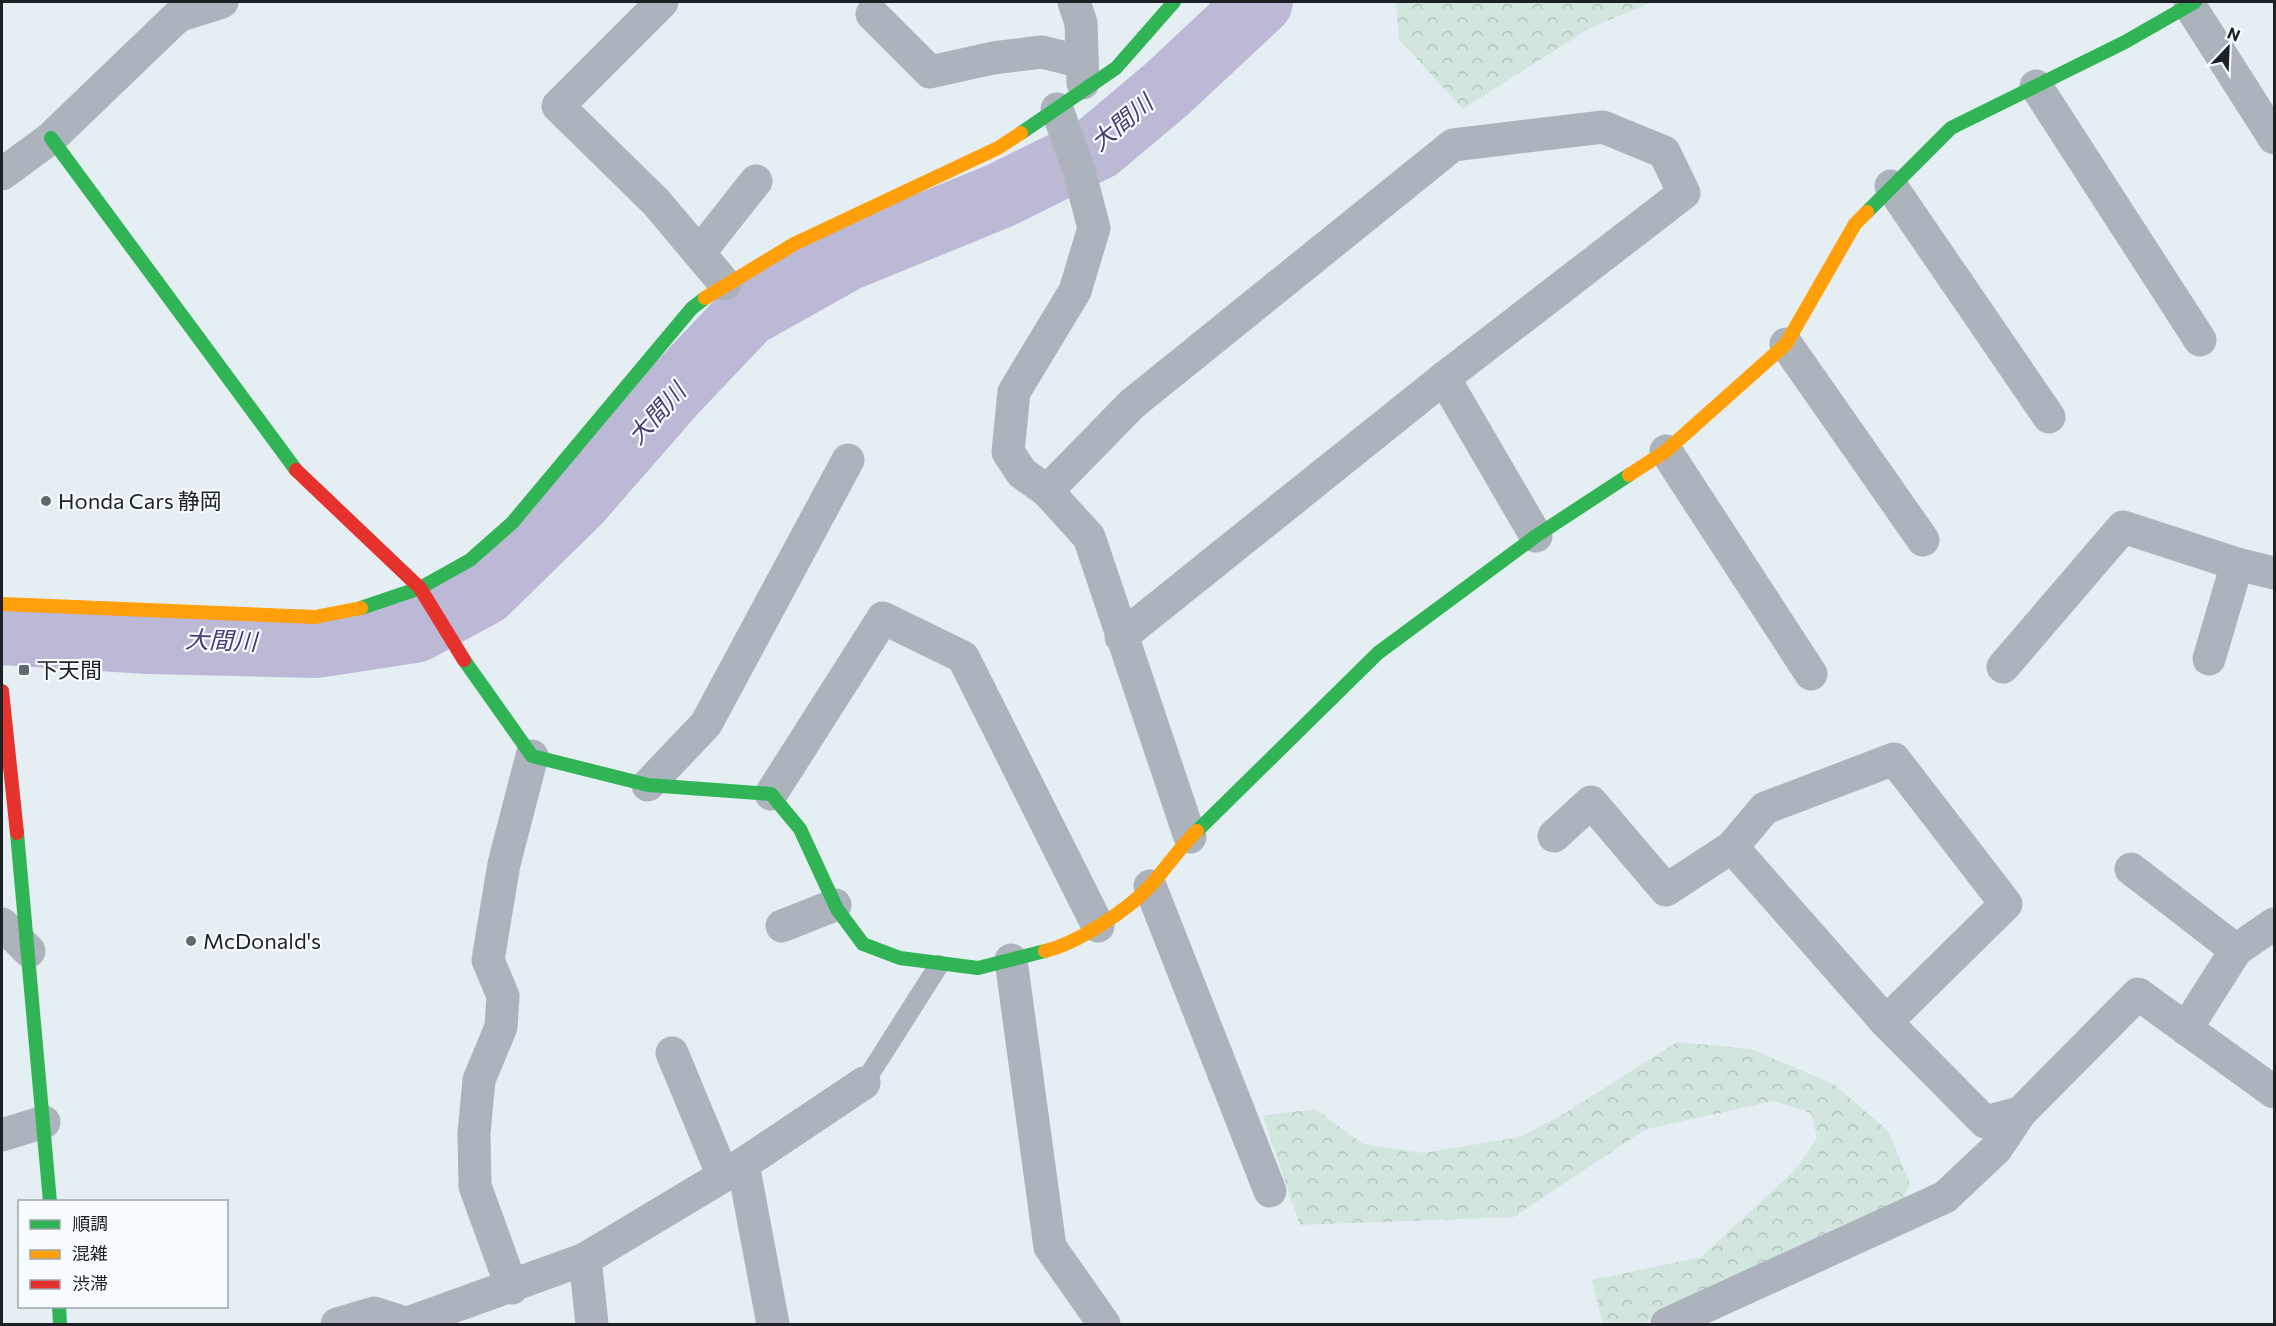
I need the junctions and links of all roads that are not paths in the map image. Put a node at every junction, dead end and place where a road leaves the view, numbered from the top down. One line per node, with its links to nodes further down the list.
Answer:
1 (222, 2): 10 (street)
2 (662, 2): 15 (street)
3 (1074, 2): 7 (street)
4 (1174, 2): 7 (street)
5 (2193, 4): 8 (street); 11 (street)
6 (872, 14): 7 (street)
7 (1083, 75): 9 (street)
8 (2036, 86): 14 (street); 17 (street)
9 (1057, 108): 16 (street); 23 (street)
10 (51, 138): 12 (street); 28 (street)
11 (2274, 138)
12 (2, 174)
13 (756, 180): 15 (street)
14 (1891, 186): 18 (street); 20 (street)
15 (699, 253): 16 (street)
16 (725, 284): 28 (street)
17 (2200, 340)
18 (1786, 344): 21 (street); 25 (street)
19 (1444, 378): 23 (street); 24 (street); 30 (street)
20 (2049, 417)
21 (1666, 451): 24 (street); 33 (street)
22 (848, 460): 36 (street)
23 (1047, 491): 30 (street)
24 (1536, 536): 39 (street)
25 (1923, 540)
26 (2237, 564): 27 (street); 31 (street); 32 (street)
27 (2274, 573)
28 (420, 588): 29 (street); 35 (street)
29 (2, 604)
30 (1121, 637): 39 (street)
31 (2209, 659)
32 (2003, 667)
33 (1811, 674)
34 (2, 691): 49 (street)
35 (532, 756): 36 (street); 64 (street)
36 (648, 785): 37 (street)
37 (771, 794): 43 (street); 47 (street)
38 (1554, 836): 40 (street)
39 (1190, 837): 42 (street)
40 (1732, 846): 52 (street); 52 (street)
41 (2132, 869): 48 (street)
42 (1150, 886): 47 (street); 61 (street)
43 (835, 905): 46 (street); 51 (street)
44 (2, 924): 49 (street)
45 (2274, 924): 48 (street)
46 (782, 926)
47 (1098, 926): 50 (street)
48 (2236, 950): 53 (street)
49 (29, 951): 58 (street)
50 (1011, 960): 51 (street); 71 (street)
51 (939, 965): 55 (lane)
52 (1886, 1022): 57 (street)
53 (2186, 1029): 56 (street); 57 (street)
54 (672, 1053): 60 (street)
55 (864, 1083): 60 (street)
56 (2274, 1092)
57 (2020, 1113): 72 (street)
58 (44, 1122): 59 (street); 62 (street)
59 (2, 1135)
60 (733, 1170): 63 (street); 70 (street)
61 (1270, 1191)
62 (50, 1200)
63 (585, 1259): 64 (street); 69 (street)
64 (512, 1288): 68 (street)
65 (59, 1308): 66 (street)
66 (60, 1324)
67 (337, 1324): 68 (street)
68 (405, 1324)
69 (592, 1324)
70 (773, 1324)
71 (1104, 1324)
72 (1667, 1324)

